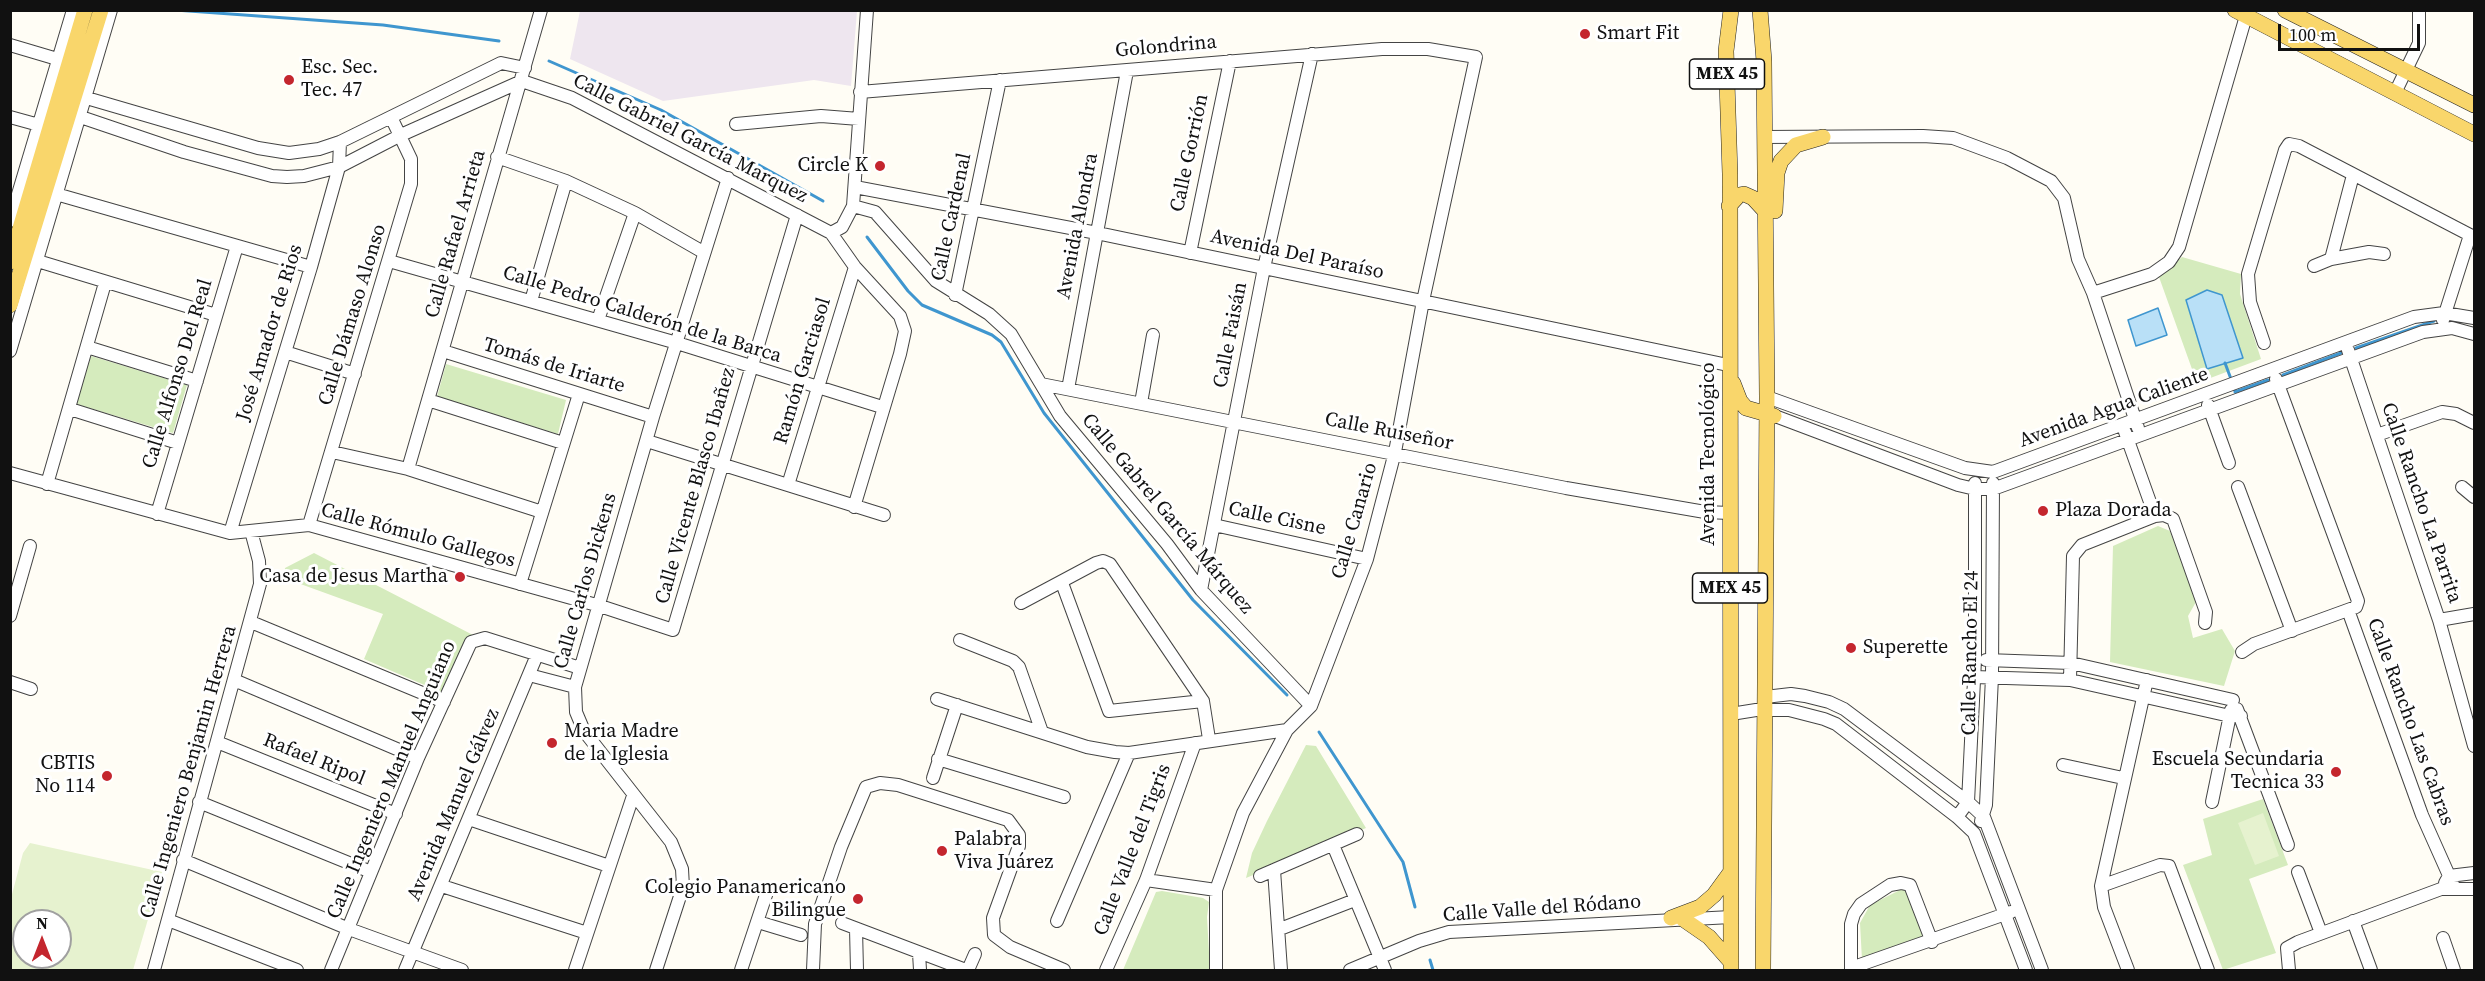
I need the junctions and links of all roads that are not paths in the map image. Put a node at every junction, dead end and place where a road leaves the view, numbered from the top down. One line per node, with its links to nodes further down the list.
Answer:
1 (73, 10): 18 (street)
2 (541, 10): 19 (street, Calle Rafael Arrieta)
3 (867, 10): 24 (street)
4 (1720, 10): 13 (main road)
5 (1731, 10): 13 (main road, Avenida Tecnológico / MEX 45)
6 (1760, 10): 17 (main road, MEX 45)
7 (1769, 10): 17 (main road)
8 (2285, 10): 20 (main road)
9 (2419, 10): 20 (street)
10 (101, 12): 18 (main road)
11 (2240, 13): 25 (main road); 70 (street)
12 (10, 45): 18 (street)
13 (1726, 51): 47 (main road, Avenida Tecnológico / MEX 45)
14 (1312, 54): 15 (street, Golondrina); 16 (street, Golondrina); 66 (street, Calle Faisán)
15 (1476, 57): 73 (street, Calle Canario)
16 (1230, 61): 21 (street, Golondrina); 58 (street, Calle Gorrión)
17 (1764, 61): 37 (main road, MEX 45)
18 (76, 65): 26 (main road); 33 (street)
19 (525, 69): 23 (street, Calle Rafael Arrieta); 30 (street)
20 (2406, 69): 25 (street); 27 (main road)
21 (1127, 71): 22 (street, Golondrina); 54 (street, Avenida Alondra)
22 (1000, 80): 24 (street, Golondrina); 48 (street, Calle Cardenal)
23 (522, 81): 35 (street); 39 (street, Calle Rafael Arrieta); 42 (street, Calle Gabriel García Marquez)
24 (860, 92): 31 (street)
25 (2395, 93): 34 (main road)
26 (73, 94): 28 (main road); 38 (street)
27 (2475, 105)
28 (68, 113): 40 (street); 45 (street); 60 (main road)
29 (10, 117): 33 (street)
30 (391, 117): 35 (street, Calle Dámaso Alonso); 38 (street)
31 (859, 119): 32 (street); 44 (street)
32 (736, 124)
33 (39, 125): 52 (street)
34 (2475, 134)
35 (401, 135): 40 (street); 62 (street, Calle Dámaso Alonso)
36 (1823, 137): 37 (street); 69 (main road); 70 (street)
37 (1764, 138): 49 (main road, MEX 45)
38 (340, 142): 40 (street, José Amador de Rios)
39 (498, 157): 43 (street); 67 (street, Calle Rafael Arrieta)
40 (339, 167): 64 (street, José Amador de Rios)
41 (2353, 175): 55 (street); 61 (street); 85 (street)
42 (728, 178): 51 (street, Calle Gabriel García Marquez); 57 (street, Calle Carlos Dickens)
43 (566, 181): 50 (street); 72 (street)
44 (855, 187): 46 (street); 48 (street, Avenida Del Paraíso)
45 (56, 194): 56 (street); 60 (street)
46 (853, 206): 53 (street); 71 (street)
47 (1729, 206): 49 (main road); 92 (main road, Avenida Tecnológico / MEX 45)
48 (974, 210): 54 (street, Avenida Del Paraíso); 71 (street, Calle Cardenal)
49 (1765, 211): 69 (main road, MEX 45)
50 (635, 213): 57 (street); 78 (street)
51 (797, 215): 53 (street, Calle Gabriel García Marquez); 91 (street, Calle Vicente Blasco Ibañez)
52 (10, 221)
53 (831, 233): 65 (street, Calle Gabriel García Marquez)
54 (1096, 233): 58 (street, Avenida Del Paraíso); 99 (street, Avenida Alondra)
55 (2472, 234): 75 (street)
56 (237, 246): 64 (street); 76 (street, Calle Alfonso Del Real)
57 (703, 252): 83 (street, Calle Carlos Dickens)
58 (1190, 253): 66 (street, Avenida Del Paraíso)
59 (2384, 254): 61 (street)
60 (19, 256): 68 (street); 74 (main road); 87 (street)
61 (2331, 259): 63 (street)
62 (389, 261): 67 (street, Calle Pedro Calderón de la Barca); 94 (street, Calle Dámaso Alonso)
63 (2314, 266)
64 (311, 267): 88 (street, José Amador de Rios)
65 (855, 267): 98 (street, Ramón Garciasol); 105 (street, Calle Gabriel García Marquez)
66 (1264, 268): 73 (street, Avenida Del Paraíso); 111 (street, Calle Faisán)
67 (462, 281): 72 (street, Calle Pedro Calderón de la Barca); 89 (street, Calle Rafael Arrieta)
68 (105, 283): 76 (street); 86 (street)
69 (1767, 285): 102 (main road, MEX 45)
70 (2093, 293): 110 (street)
71 (955, 295): 80 (street, Calle Cardenal)
72 (531, 301): 78 (street, Calle Pedro Calderón de la Barca)
73 (1423, 301): 92 (street, Avenida Del Paraíso); 122 (street, Calle Canario)
74 (10, 305)
75 (2444, 313): 77 (street, Avenida Agua Caliente); 79 (street); 84 (street, Avenida Agua Caliente)
76 (216, 315): 95 (street, Calle Alfonso Del Real)
77 (2475, 318)
78 (598, 320): 83 (street, Calle Pedro Calderón de la Barca)
79 (2441, 328): 81 (street, Avenida Agua Caliente); 90 (street, Avenida Agua Caliente)
80 (1011, 334): 96 (street, Calle Gabrel García Márquez)
81 (2475, 334)
82 (1153, 335): 104 (street)
83 (676, 343): 91 (street, Calle Pedro Calderón de la Barca); 109 (street, Calle Carlos Dickens)
84 (2346, 343): 90 (street, Calle Rancho La Parrita); 93 (street, Avenida Agua Caliente)
85 (2264, 344)
86 (87, 347): 95 (street); 106 (street)
87 (10, 351)
88 (285, 351): 94 (street); 146 (street, José Amador de Rios)
89 (443, 351): 100 (street, Tomás de Iriarte); 103 (street, Calle Rafael Arrieta)
90 (2351, 358): 97 (street, Avenida Agua Caliente); 115 (street, Calle Rancho La Parrita)
91 (751, 368): 98 (street, Calle Pedro Calderón de la Barca); 125 (street, Calle Vicente Blasco Ibañez)
92 (1730, 369): 108 (main road); 139 (main road, Avenida Tecnológico / MEX 45)
93 (2273, 370): 97 (street, Calle Rancho Las Cabras); 101 (street, Avenida Agua Caliente)
94 (355, 374): 121 (street, Calle Dámaso Alonso)
95 (196, 381): 119 (street, Calle Alfonso Del Real)
96 (1041, 384): 99 (street, Calle Ruiseñor); 151 (street, Calle Gabrel García Márquez)
97 (2278, 385): 107 (street, Avenida Agua Caliente); 154 (street, Calle Rancho Las Cabras)
98 (818, 389): 105 (street, Calle Pedro Calderón de la Barca); 131 (street, Ramón Garciasol)
99 (1068, 389): 104 (street, Calle Ruiseñor)
100 (579, 394): 109 (street, Tomás de Iriarte); 120 (street)
101 (2204, 395): 107 (street); 110 (street, Avenida Agua Caliente)
102 (1767, 398): 108 (main road, MEX 45); 116 (street, Avenida Agua Caliente)
103 (428, 400): 120 (street); 126 (street, Calle Rafael Arrieta)
104 (1141, 403): 111 (street, Calle Ruiseñor)
105 (882, 407): 137 (street)
106 (70, 409): 119 (street); 130 (street)
107 (2210, 410): 114 (street, Avenida Agua Caliente); 124 (street)
108 (1771, 415): 123 (street, Avenida Agua Caliente); 182 (main road, MEX 45)
109 (653, 417): 118 (street, Calle Carlos Dickens)
110 (2135, 420): 113 (street, Avenida Agua Caliente); 114 (street)
111 (1233, 421): 122 (street, Calle Ruiseñor); 144 (street, Calle Faisán)
112 (2475, 423): 115 (street)
113 (2122, 425): 117 (street); 128 (street, Avenida Agua Caliente)
114 (2141, 435): 117 (street, Avenida Agua Caliente)
115 (2377, 435): 157 (street, Calle Rancho La Parrita)
116 (1882, 438): 123 (street); 127 (street, Avenida Agua Caliente)
117 (2128, 440): 135 (street, Avenida Agua Caliente); 142 (street)
118 (646, 441): 125 (street); 153 (street, Calle Carlos Dickens)
119 (178, 443): 140 (street, Calle Alfonso Del Real)
120 (563, 443): 138 (street)
121 (332, 452): 126 (street); 143 (street, Calle Dámaso Alonso)
122 (1395, 452): 139 (street, Calle Ruiseñor); 148 (street, Calle Canario)
123 (1877, 453): 134 (street, Avenida Agua Caliente)
124 (2229, 463)
125 (723, 465): 131 (street); 160 (street, Calle Vicente Blasco Ibañez)
126 (408, 469): 138 (street)
127 (1976, 471): 128 (street, Avenida Agua Caliente); 134 (street, Calle Rancho El 24)
128 (1993, 472): 135 (street, Calle Rancho El 24)
129 (10, 473): 130 (street, Calle Rómulo Gallegos)
130 (47, 484): 140 (street, Calle Rómulo Gallegos)
131 (788, 485): 137 (street)
132 (2238, 487): 161 (street)
133 (2462, 487): 136 (street)
134 (1975, 489): 135 (street, Avenida Agua Caliente); 165 (street, Calle Rancho El 24)
135 (1993, 489): 166 (street, Calle Rancho El 24)
136 (2475, 497)
137 (854, 507): 141 (street)
138 (542, 512): 150 (street)
139 (1730, 513): 185 (main road, Avenida Tecnológico / MEX 45)
140 (157, 514): 146 (street, Calle Rómulo Gallegos)
141 (884, 515)
142 (2155, 516): 159 (street); 167 (street)
143 (309, 525): 145 (street, Calle Rómulo Gallegos); 150 (street, Calle Rómulo Gallegos)
144 (1214, 525): 148 (street, Calle Cisne); 151 (street, Calle Faisán)
145 (251, 531): 146 (street, Calle Rómulo Gallegos); 158 (street, Calle Ingeniero Benjamin Herrera)
146 (230, 533)
147 (30, 546): 156 (street)
148 (1367, 559): 184 (street, Calle Canario)
149 (1062, 583): 152 (street); 180 (street); 180 (street)
150 (520, 584): 153 (street, Calle Rómulo Gallegos)
151 (1201, 590): 184 (street, Calle Gabrel García Márquez)
152 (1021, 603)
153 (600, 606): 160 (street, Calle Rómulo Gallegos); 168 (street, Calle Carlos Dickens)
154 (2348, 610): 161 (street); 220 (street, Calle Rancho Las Cabras)
155 (2475, 614): 157 (street)
156 (10, 616)
157 (2439, 620): 192 (street, Calle Rancho La Parrita)
158 (251, 622): 172 (street, Calle Ingeniero Benjamin Herrera); 181 (street)
159 (2205, 622)
160 (673, 630)
161 (2292, 631): 163 (street)
162 (960, 640): 188 (street)
163 (2242, 652)
164 (537, 655): 168 (street, Calle Ingeniero Manuel Anguiano); 169 (street, Avenida Manuel Gálvez); 181 (street, Calle Ingeniero Manuel Anguiano)
165 (1975, 660): 166 (street); 170 (street, Calle Rancho El 24)
166 (1992, 660): 167 (street); 171 (street, Calle Rancho El 24)
167 (2071, 663): 173 (street); 174 (street)
168 (580, 668): 176 (street, Calle Carlos Dickens)
169 (529, 675): 176 (street); 207 (street, Avenida Manuel Gálvez)
170 (1974, 677): 171 (street); 202 (street, Calle Rancho El 24)
171 (1992, 677): 173 (street); 206 (street, Calle Rancho El 24)
172 (234, 680): 190 (street, Calle Ingeniero Benjamin Herrera); 194 (street)
173 (2070, 680): 178 (street)
174 (2147, 680): 178 (street); 186 (street)
175 (10, 682): 177 (street)
176 (575, 687): 199 (street, Calle Carlos Dickens)
177 (31, 688)
178 (2143, 696): 186 (street); 198 (street)
179 (937, 699): 183 (street)
180 (1203, 701): 189 (street)
181 (444, 702): 194 (street, Calle Ingeniero Manuel Anguiano)
182 (1765, 703): 185 (street); 202 (street); 205 (street); 272 (main road, MEX 45)
183 (957, 705): 188 (street); 195 (street)
184 (1311, 706): 187 (street, Calle Canario)
185 (1731, 714): 217 (main road, Avenida Tecnológico / MEX 45)
186 (2235, 716): 203 (street); 211 (street)
187 (1287, 730): 189 (street); 228 (street, Calle Canario)
188 (1042, 732): 193 (street)
189 (1209, 739): 191 (street)
190 (217, 742): 201 (street, Calle Ingeniero Benjamin Herrera); 204 (street, Rafael Ripol)
191 (1195, 742): 193 (street); 221 (street, Calle Valle del Tigris)
192 (2475, 746)
193 (1129, 753): 235 (street)
194 (418, 759): 204 (street, Calle Ingeniero Manuel Anguiano)
195 (938, 759): 197 (street); 200 (street)
196 (2063, 765): 198 (street)
197 (933, 778)
198 (2123, 778): 223 (street)
199 (633, 796): 213 (street); 260 (street, Calle Carlos Dickens)
200 (1064, 797)
201 (199, 802): 212 (street, Calle Ingeniero Benjamin Herrera); 215 (street)
202 (1968, 802): 205 (street); 206 (street)
203 (2212, 802)
204 (396, 814): 215 (street, Calle Ingeniero Manuel Anguiano)
205 (1958, 817): 208 (street)
206 (1984, 817): 208 (street, Calle Rancho El 24); 230 (street)
207 (469, 819): 213 (street); 222 (street, Avenida Manuel Gálvez)
208 (1974, 833): 231 (street)
209 (1357, 834): 210 (street)
210 (1333, 845): 214 (street); 229 (street)
211 (2288, 845)
212 (183, 860): 234 (street, Calle Ingeniero Benjamin Herrera); 240 (street)
213 (609, 866): 242 (street)
214 (1274, 870): 219 (street); 241 (street)
215 (371, 872): 240 (street, Calle Ingeniero Manuel Anguiano)
216 (2298, 872): 243 (street)
217 (1730, 873): 232 (main road, Avenida Tecnológico / MEX 45); 233 (main road)
218 (2475, 873): 220 (street)
219 (1260, 876)
220 (2449, 876): 225 (street); 226 (street, Calle Rancho Las Cabras)
221 (1146, 880): 228 (street); 267 (street, Calle Valle del Tigris)
222 (442, 886): 242 (street); 247 (street, Avenida Manuel Gálvez)
223 (2101, 886): 275 (street); 276 (street)
224 (768, 889): 237 (street)
225 (2441, 889): 226 (street); 236 (street)
226 (2455, 889): 227 (street)
227 (2475, 889)
228 (1216, 890): 268 (street, Calle Canario)
229 (1355, 900): 241 (street); 250 (street)
230 (2019, 909): 231 (street); 274 (street)
231 (2005, 915): 246 (street); 273 (street)
232 (1731, 917): 233 (street, Calle Valle del Ródano); 252 (main road, Avenida Tecnológico / MEX 45)
233 (1677, 919): 250 (street, Calle Valle del Ródano); 252 (main road)
234 (168, 920): 254 (street, Calle Ingeniero Benjamin Herrera); 255 (street)
235 (1058, 921)
236 (2353, 921): 243 (street); 278 (street)
237 (758, 922): 244 (street); 261 (street)
238 (842, 923): 239 (street)
239 (856, 928): 248 (street); 263 (street)
240 (349, 929): 247 (street); 256 (street, Calle Ingeniero Manuel Anguiano)
241 (1280, 929): 269 (street)
242 (587, 933): 259 (street)
243 (2321, 933): 277 (street)
244 (801, 935)
245 (2443, 938): 279 (street)
246 (1932, 942): 253 (street); 253 (street)
247 (412, 953): 257 (street, Avenida Manuel Gálvez); 258 (street)
248 (919, 953): 264 (street); 265 (street)
249 (975, 954): 265 (street)
250 (1380, 958): 270 (street, Calle Valle del Ródano); 271 (street)
251 (1043, 966): 262 (street); 266 (street)
252 (1731, 966)
253 (1851, 969)
254 (154, 970)
255 (297, 970)
256 (331, 970)
257 (405, 970)
258 (462, 970)
259 (575, 970)
260 (656, 970)
261 (741, 970)
262 (813, 970)
263 (857, 970)
264 (920, 970)
265 (967, 970)
266 (1064, 970)
267 (1106, 970)
268 (1216, 970)
269 (1281, 970)
270 (1350, 970)
271 (1385, 970)
272 (1762, 970)
273 (2026, 970)
274 (2042, 970)
275 (2128, 970)
276 (2208, 970)
277 (2289, 970)
278 (2371, 970)
279 (2454, 970)

